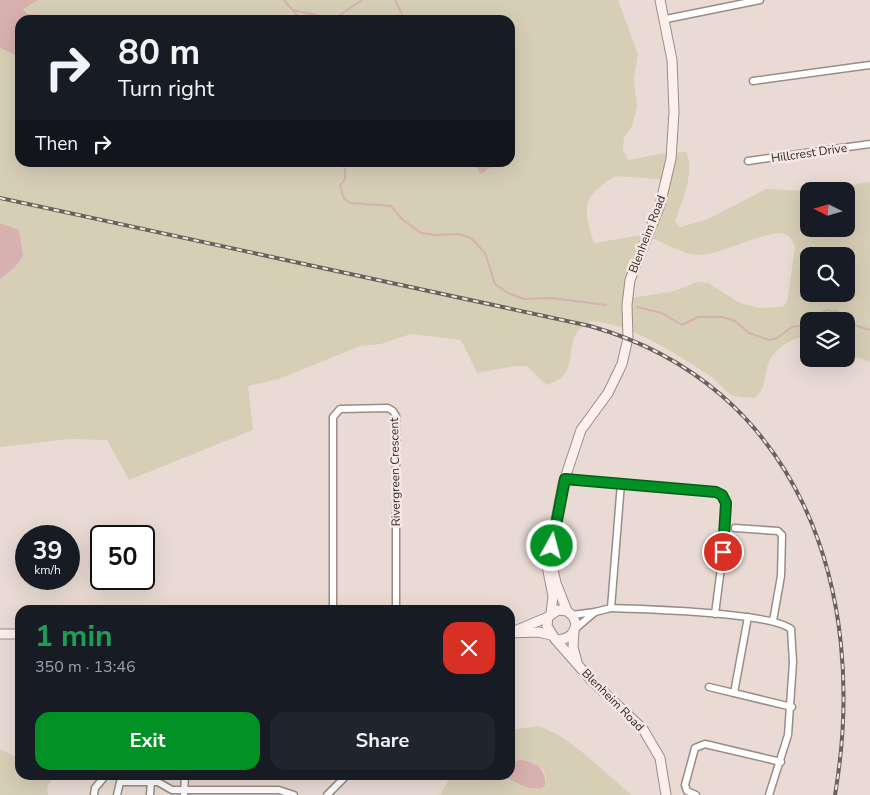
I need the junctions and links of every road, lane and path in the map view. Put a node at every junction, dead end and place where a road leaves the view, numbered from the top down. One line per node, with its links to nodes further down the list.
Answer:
1 (660, 0): 3 (main road, Blenheim Road)
2 (760, 0): 3 (street)
3 (666, 19): 8 (main road, Blenheim Road)
4 (870, 65): 5 (street)
5 (753, 81)
6 (870, 144): 7 (street, Hillcrest Drive)
7 (748, 161)
8 (564, 481): 9 (street); 15 (main road, Blenheim Road); 17 (main road, Blenheim Road)
9 (622, 484): 13 (street); 16 (street)
10 (735, 528): 19 (street)
11 (333, 605): 12 (street, Rivergreen Crescent)
12 (396, 605)
13 (611, 608): 14 (street); 16 (street)
14 (595, 612): 15 (street); 20 (street)
15 (569, 613): 17 (main road); 20 (main road)
16 (715, 614): 18 (street)
17 (549, 615): 21 (main road); 25 (main road)
18 (748, 617): 19 (street); 28 (street)
19 (772, 621): 29 (street)
20 (575, 630): 25 (main road); 26 (main road, Blenheim Road)
21 (515, 632)
22 (0, 634): 23 (main road)
23 (15, 634)
24 (515, 634): 25 (main road)
25 (553, 637): 26 (main road, Blenheim Road)
26 (577, 662): 41 (main road, Blenheim Road)
27 (708, 687): 28 (street)
28 (734, 693): 29 (street)
29 (792, 707): 30 (street)
30 (781, 762): 42 (street); 43 (street)
31 (102, 780): 36 (street)
32 (185, 780): 35 (street)
33 (342, 780): 40 (street)
34 (150, 781): 35 (street); 37 (street); 38 (street)
35 (184, 793): 39 (street)
36 (94, 795)
37 (117, 795)
38 (150, 795)
39 (294, 795)
40 (327, 795)
41 (666, 795)
42 (696, 795)
43 (770, 795)

